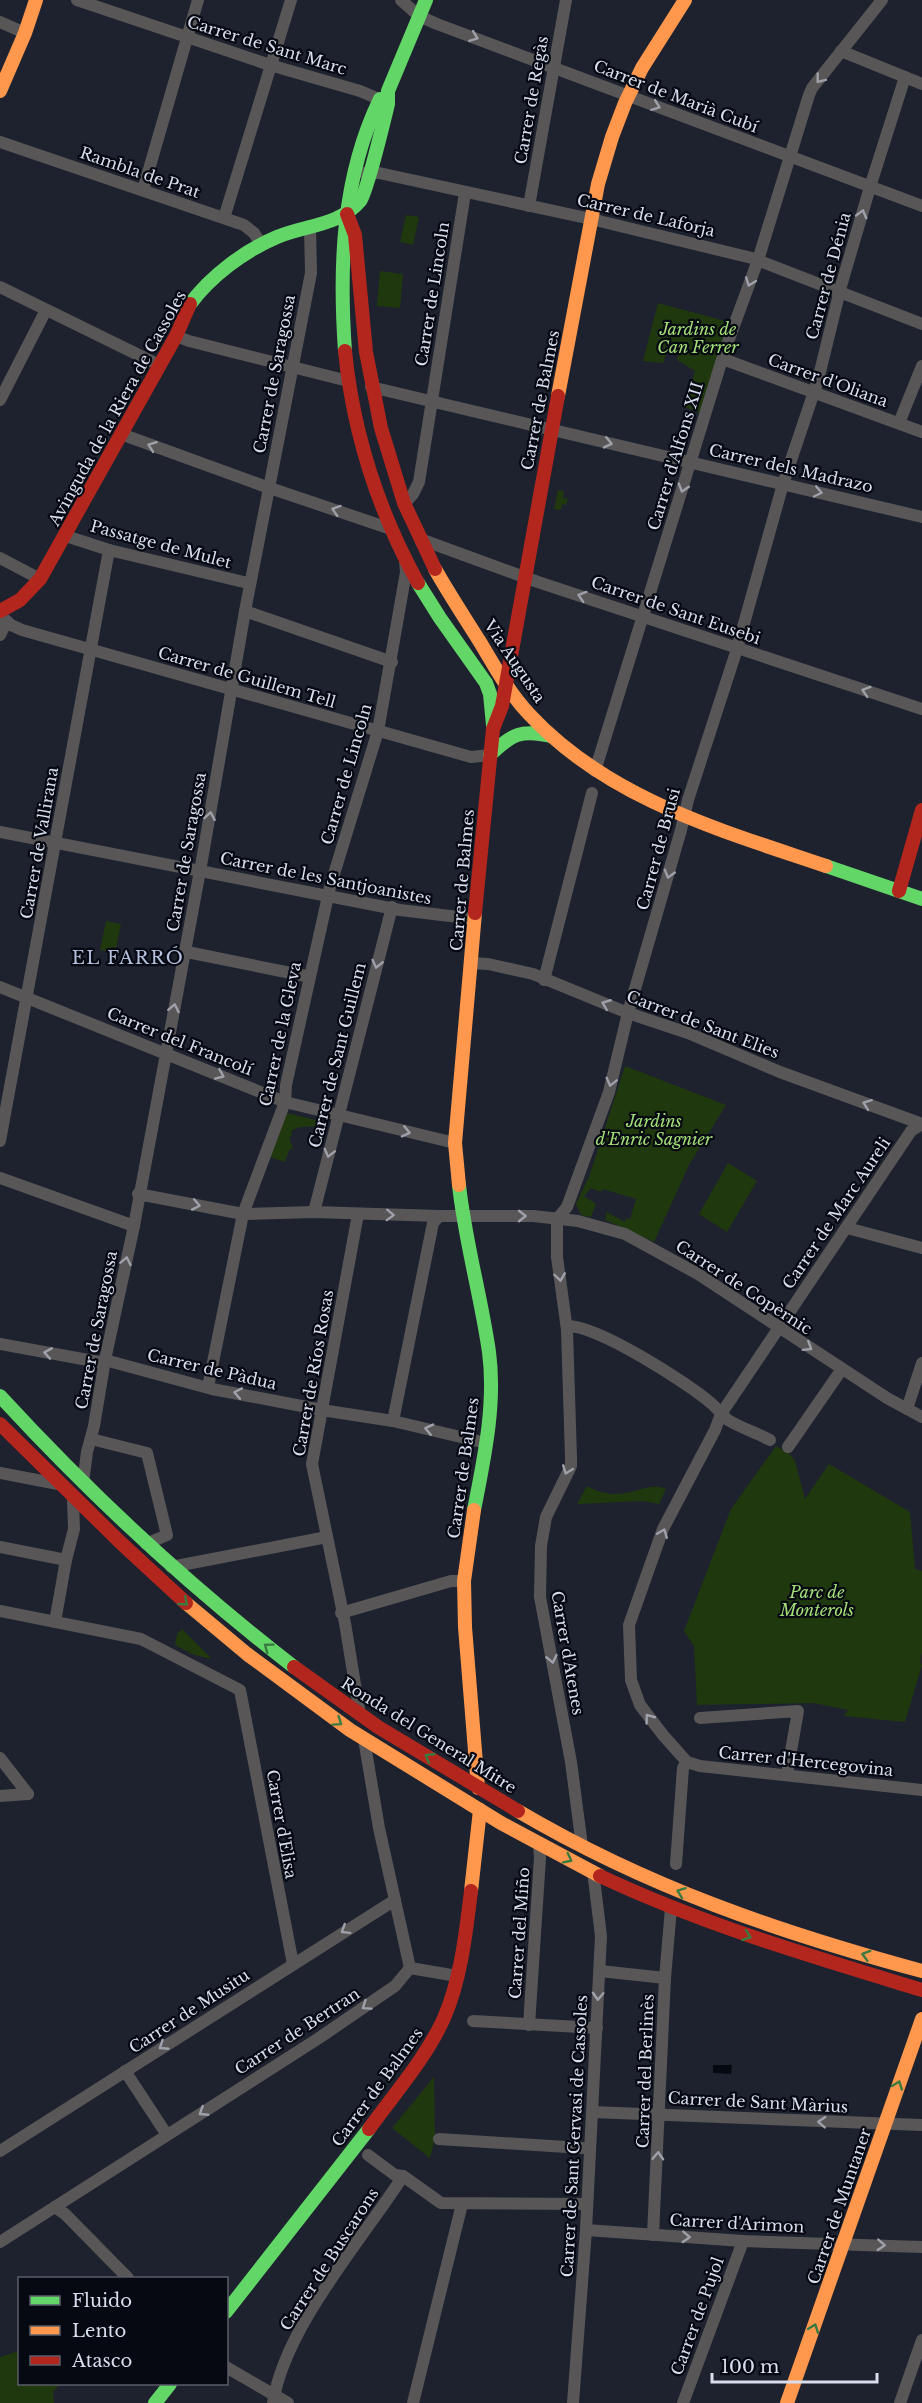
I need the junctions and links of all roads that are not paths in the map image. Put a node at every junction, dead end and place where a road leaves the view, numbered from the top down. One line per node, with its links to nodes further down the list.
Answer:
1 (36, 0): 12 (main road)
2 (77, 0): 13 (street, Carrer de Sant Marc)
3 (198, 0): 13 (street)
4 (291, 0): 15 (street)
5 (401, 0): 10 (street)
6 (426, 0): 10 (main road, Via Augusta)
7 (566, 0): 16 (street, Carrer de Regàs)
8 (685, 0): 21 (main road, Carrer de Balmes)
9 (882, 0): 14 (street, Carrer d'Alfons XII)
10 (419, 16): 16 (street, Carrer de Marià Cubí, one-way to 16); 20 (main road, Via Augusta)
11 (0, 22): 12 (street)
12 (26, 33): 19 (main road)
13 (186, 37): 15 (street, Carrer de Sant Marc); 27 (street)
14 (841, 51): 17 (street); 23 (street, Carrer d'Alfons XII, one-way to 23)
15 (270, 65): 20 (street, Carrer de Sant Marc); 32 (street)
16 (554, 68): 21 (street, Carrer de Marià Cubí); 29 (street, Carrer de Regàs)
17 (905, 77): 18 (street); 26 (street, Carrer de Dénia)
18 (922, 84)
19 (0, 91)
20 (384, 95): 24 (main road, Via Augusta); 25 (main road, Via Augusta)
21 (628, 95): 23 (street, Carrer de Marià Cubí, one-way to 23); 33 (main road, Carrer de Balmes)
22 (0, 142): 27 (street, Rambla de Prat)
23 (790, 156): 26 (street, Carrer de Marià Cubí); 36 (street, Carrer d'Alfons XII)
24 (369, 172): 25 (street); 28 (street, Carrer de Laforja); 31 (main road, Via Augusta)
25 (354, 178): 31 (main road, Via Augusta)
26 (870, 187): 30 (street, Carrer de Marià Cubí); 38 (street, Carrer de Dénia, one-way to 26)
27 (143, 190): 32 (street, Rambla de Prat)
28 (465, 193): 29 (street, Carrer de Laforja); 50 (street, Carrer de Lincoln)
29 (529, 206): 33 (street, Carrer de Laforja)
30 (922, 206)
31 (347, 214): 34 (main road, Avinguda de la Riera de Cassoles); 46 (main road, Via Augusta); 47 (main road, Via Augusta)
32 (224, 218): 35 (street, Rambla de Prat)
33 (591, 219): 36 (street, Carrer de Laforja); 52 (main road, Carrer de Balmes)
34 (310, 226): 35 (main road, Avinguda de la Riera de Cassoles); 44 (street, Carrer de Saragossa)
35 (261, 244): 41 (main road, Avinguda de la Riera de Cassoles)
36 (758, 260): 38 (street, Carrer de Laforja); 42 (street, Carrer d'Alfons XII, one-way to 42)
37 (0, 287): 39 (street)
38 (839, 291): 40 (street, Carrer de Laforja); 48 (street, Carrer de Dénia)
39 (46, 310): 43 (street); 49 (street)
40 (922, 324)
41 (176, 336): 43 (main road, Avinguda de la Riera de Cassoles); 44 (street)
42 (723, 359): 48 (street, Carrer d'Oliana); 55 (street, Carrer d'Alfons XII)
43 (159, 365): 54 (main road, Avinguda de la Riera de Cassoles)
44 (293, 366): 46 (street); 57 (street, Carrer de Saragossa)
45 (922, 366): 51 (street)
46 (348, 381): 47 (main road); 60 (main road, Via Augusta)
47 (371, 387): 50 (street, Carrer dels Madrazo); 58 (main road, Via Augusta)
48 (814, 392): 51 (street, Carrer d'Oliana); 56 (street, Carrer de Dénia)
49 (0, 400)
50 (432, 402): 52 (street, Carrer dels Madrazo); 58 (street, Carrer de Lincoln)
51 (899, 423): 53 (street, Carrer d'Oliana)
52 (551, 430): 55 (street, Carrer dels Madrazo, one-way to 55); 66 (main road, Carrer de Balmes)
53 (922, 432)
54 (121, 434): 57 (street, one-way to 54); 61 (main road, Avinguda de la Riera de Cassoles)
55 (691, 463): 56 (street, Carrer dels Madrazo); 71 (street, Carrer d'Alfons XII, one-way to 71)
56 (783, 484): 59 (street, Carrer dels Madrazo, one-way to 59); 73 (street, Carrer de Brusi)
57 (269, 488): 60 (street, one-way to 57); 69 (street, Carrer de Saragossa)
58 (405, 502): 62 (main road, Via Augusta)
59 (922, 517)
60 (391, 529): 62 (main road); 64 (main road, Via Augusta)
61 (66, 536): 63 (street, Passatge de Mulet); 67 (main road, Avinguda de la Riera de Cassoles)
62 (413, 537): 64 (main road); 66 (street, Carrer de Sant Eusebi); 76 (main road, Via Augusta)
63 (109, 550): 68 (street, Passatge de Mulet); 74 (street, Carrer de Vallirana)
64 (403, 553): 75 (street, Carrer de Lincoln); 79 (main road, Via Augusta)
65 (0, 558): 67 (street)
66 (524, 577): 71 (street, Carrer de Sant Eusebi, one-way to 66); 76 (main road, Carrer de Balmes)
67 (40, 579): 70 (main road, Avinguda de la Riera de Cassoles)
68 (248, 583)
69 (245, 611): 75 (street); 77 (street, Carrer de Saragossa)
70 (0, 615): 72 (street); 74 (street, Carrer de Guillem Tell)
71 (643, 615): 73 (street, Carrer de Sant Eusebi); 83 (street, Carrer d'Alfons XII)
72 (0, 635)
73 (737, 648): 78 (street, Carrer de Sant Eusebi, one-way to 73); 86 (street, Carrer de Brusi)
74 (91, 649): 77 (street, Carrer de Guillem Tell); 88 (street, Carrer de Vallirana)
75 (392, 662): 80 (street, Carrer de Lincoln)
76 (506, 681): 79 (main road, Carrer de Balmes); 81 (main road, Via Augusta)
77 (232, 689): 80 (street, Carrer de Guillem Tell); 89 (street, Carrer de Saragossa, one-way to 77)
78 (922, 709)
79 (493, 729): 82 (main road, Carrer de Balmes)
80 (378, 731): 82 (street, Carrer de Guillem Tell); 91 (street, Carrer de Lincoln)
81 (555, 737): 82 (main road); 83 (main road, Via Augusta)
82 (490, 756): 94 (main road, Carrer de Balmes)
83 (595, 771): 86 (main road, Via Augusta)
84 (592, 794): 98 (street)
85 (922, 810): 90 (main road)
86 (684, 817): 90 (main road, Via Augusta); 101 (street, Carrer de Brusi, one-way to 101)
87 (0, 832): 88 (street, Carrer de les Santjoanistes)
88 (55, 843): 89 (street, Carrer de les Santjoanistes); 100 (street, Carrer de Vallirana)
89 (200, 871): 91 (street, Carrer de les Santjoanistes); 102 (street, Carrer de Saragossa, one-way to 89)
90 (899, 891): 92 (main road, Via Augusta)
91 (328, 895): 93 (street, Carrer de les Santjoanistes); 103 (street, Carrer de la Gleva)
92 (922, 899)
93 (392, 907): 94 (street, Carrer de les Santjoanistes); 104 (street, Carrer de Sant Guillem, one-way to 104)
94 (475, 920): 96 (main road, Carrer de Balmes)
95 (187, 952): 97 (street)
96 (471, 963): 98 (street, Carrer de Sant Elies); 107 (main road, Carrer de Balmes)
97 (306, 976)
98 (544, 980): 101 (street, Carrer de Sant Elies, one-way to 98)
99 (0, 987): 100 (street, Carrer del Francolí)
100 (28, 998): 102 (street, Carrer del Francolí); 106 (street, Carrer de Vallirana)
101 (628, 1013): 105 (street, Carrer de Sant Elies, one-way to 101); 115 (street, Carrer de Brusi, one-way to 115)
102 (166, 1052): 103 (street, Carrer del Francolí, one-way to 103); 109 (street, Carrer de Saragossa)
103 (285, 1102): 104 (street, Carrer del Francolí); 111 (street, Carrer de la Gleva)
104 (338, 1116): 107 (street, Carrer del Francolí, one-way to 107); 110 (street, Carrer de Sant Guillem, one-way to 110)
105 (922, 1124): 117 (street, Carrer de Marc Aureli)
106 (0, 1141)
107 (455, 1143): 113 (main road, Carrer de Balmes)
108 (0, 1178): 116 (street)
109 (138, 1194): 111 (street, Carrer de Copèrnic, one-way to 111); 116 (street, Carrer de Saragossa)
110 (314, 1212): 111 (street, Carrer de Copèrnic); 112 (street, Carrer de Copèrnic)
111 (243, 1214): 125 (street, Carrer de la Gleva)
112 (358, 1214): 114 (street, Carrer de Copèrnic, one-way to 114); 128 (street, Carrer de Ríos Rosas)
113 (463, 1215): 114 (street, Carrer de Copèrnic); 115 (street, Carrer de Copèrnic, one-way to 115); 135 (main road, Carrer de Balmes)
114 (439, 1216): 131 (street)
115 (557, 1219): 119 (street, Carrer d'Atenes, one-way to 119); 120 (street, Carrer de Copèrnic)
116 (134, 1226): 122 (street, Carrer de Saragossa, one-way to 116)
117 (846, 1228): 118 (street); 120 (street, Carrer de Marc Aureli)
118 (922, 1248)
119 (567, 1326): 129 (street); 161 (street, Carrer d'Atenes, one-way to 161)
120 (779, 1329): 124 (street, Carrer de Copèrnic, one-way to 124); 129 (street, Carrer de Marc Aureli)
121 (0, 1344): 122 (street, Carrer de Pàdua, one-way to 121)
122 (105, 1360): 125 (street, Carrer de Pàdua); 133 (street, Carrer de Saragossa)
123 (922, 1363): 127 (street)
124 (842, 1369): 127 (street, Carrer de Copèrnic); 136 (street)
125 (208, 1387): 128 (street, Carrer de Pàdua, one-way to 125)
126 (0, 1396): 138 (main road, Ronda del General Mitre)
127 (907, 1409): 130 (street, Carrer de Copèrnic)
128 (322, 1410): 131 (street, Carrer de Pàdua); 141 (street, Carrer de Ríos Rosas)
129 (720, 1414): 134 (street); 154 (street, Carrer de Marc Aureli, one-way to 129)
130 (922, 1417)
131 (393, 1421): 135 (street, Carrer de Pàdua, one-way to 131)
132 (0, 1424): 139 (main road)
133 (91, 1439): 138 (street, Carrer de Saragossa); 142 (street)
134 (770, 1440)
135 (486, 1443): 146 (main road, Carrer de Balmes)
136 (788, 1447)
137 (0, 1473): 139 (street)
138 (83, 1483): 142 (main road, Ronda del General Mitre)
139 (58, 1484): 140 (main road)
140 (74, 1500): 144 (street); 152 (main road, one-way to 152)
141 (327, 1538): 145 (street); 148 (street, Carrer de Ríos Rosas)
142 (146, 1544): 145 (main road, Ronda del General Mitre)
143 (0, 1547): 144 (street)
144 (66, 1560): 149 (street)
145 (171, 1567): 150 (main road, Ronda del General Mitre, one-way to 145)
146 (464, 1581): 148 (street); 156 (main road, Carrer de Balmes)
147 (0, 1611): 149 (street)
148 (341, 1613): 150 (street, Carrer de Ríos Rosas)
149 (55, 1622): 166 (street, Carrer d'Elisa)
150 (360, 1715): 152 (main road); 156 (main road, Ronda del General Mitre, one-way to 150)
151 (700, 1718): 155 (street)
152 (364, 1739): 159 (main road); 164 (street)
153 (0, 1758): 158 (street)
154 (687, 1762): 155 (street, Carrer d'Hercegovina); 162 (street)
155 (788, 1774): 157 (street, Carrer d'Hercegovina)
156 (478, 1788): 159 (main road, Carrer de Balmes); 161 (main road, Ronda del General Mitre)
157 (922, 1790)
158 (0, 1796)
159 (480, 1810): 160 (main road); 170 (main road, Carrer de Balmes)
160 (539, 1843): 163 (main road, one-way to 163); 175 (street, Carrer del Miño)
161 (582, 1846): 169 (main road, Ronda del General Mitre, one-way to 161)
162 (676, 1864)
163 (593, 1871): 165 (main road); 168 (street, Carrer de Sant Gervasi de Cassoles)
164 (395, 1900): 166 (street, Carrer de Musitu, one-way to 166); 167 (street)
165 (671, 1908): 171 (street, Carrer del Berlinès); 172 (main road, one-way to 172)
166 (293, 1964): 177 (street, Carrer de Musitu, one-way to 177)
167 (410, 1968): 170 (street); 182 (street, Carrer de Bertran, one-way to 182)
168 (600, 1971): 171 (street); 176 (street, Carrer de Sant Gervasi de Cassoles, one-way to 176)
169 (922, 1971)
170 (457, 1977): 198 (main road, Carrer de Balmes)
171 (665, 1978): 179 (street, Carrer del Berlinès)
172 (922, 1990)
173 (922, 2019): 180 (main road, Carrer de Muntaner, one-way to 173)
174 (473, 2021): 175 (street)
175 (529, 2025): 176 (street)
176 (597, 2028): 178 (street, Carrer de Sant Gervasi de Cassoles)
177 (125, 2071): 182 (street); 185 (street, Carrer de Musitu)
178 (592, 2112): 179 (street, Carrer de Sant Màrius); 189 (street, Carrer de Sant Gervasi de Cassoles)
179 (660, 2114): 180 (street, Carrer de Sant Màrius, one-way to 179); 192 (street, Carrer del Berlinès, one-way to 179)
180 (884, 2123): 181 (street, Carrer de Sant Màrius); 195 (main road, Carrer de Muntaner)
181 (922, 2125)
182 (167, 2135): 190 (street, Carrer de Bertran)
183 (439, 2139): 184 (street)
184 (582, 2148)
185 (0, 2151)
186 (368, 2156): 187 (street)
187 (403, 2176): 188 (street); 202 (street, Carrer de Buscarons)
188 (462, 2204): 189 (street); 205 (street)
189 (587, 2204): 191 (street, Carrer de Sant Gervasi de Cassoles)
190 (55, 2206): 194 (street, Carrer de Bertran); 197 (street)
191 (586, 2230): 192 (street, Carrer d'Arimon); 206 (street, Carrer de Sant Gervasi de Cassoles)
192 (653, 2235): 193 (street, Carrer d'Arimon, one-way to 193)
193 (743, 2241): 195 (street, Carrer d'Arimon); 207 (street, Carrer de Pujol)
194 (0, 2242)
195 (845, 2243): 196 (street, Carrer d'Arimon, one-way to 196); 208 (main road, Carrer de Muntaner, one-way to 195)
196 (922, 2247)
197 (127, 2277)
198 (228, 2309)
199 (922, 2340): 209 (street)
200 (228, 2368): 202 (street)
201 (169, 2385): 203 (main road)
202 (274, 2399): 204 (street)
203 (155, 2403)
204 (288, 2403)
205 (413, 2403)
206 (573, 2403)
207 (683, 2403)
208 (787, 2403)
209 (900, 2403)

